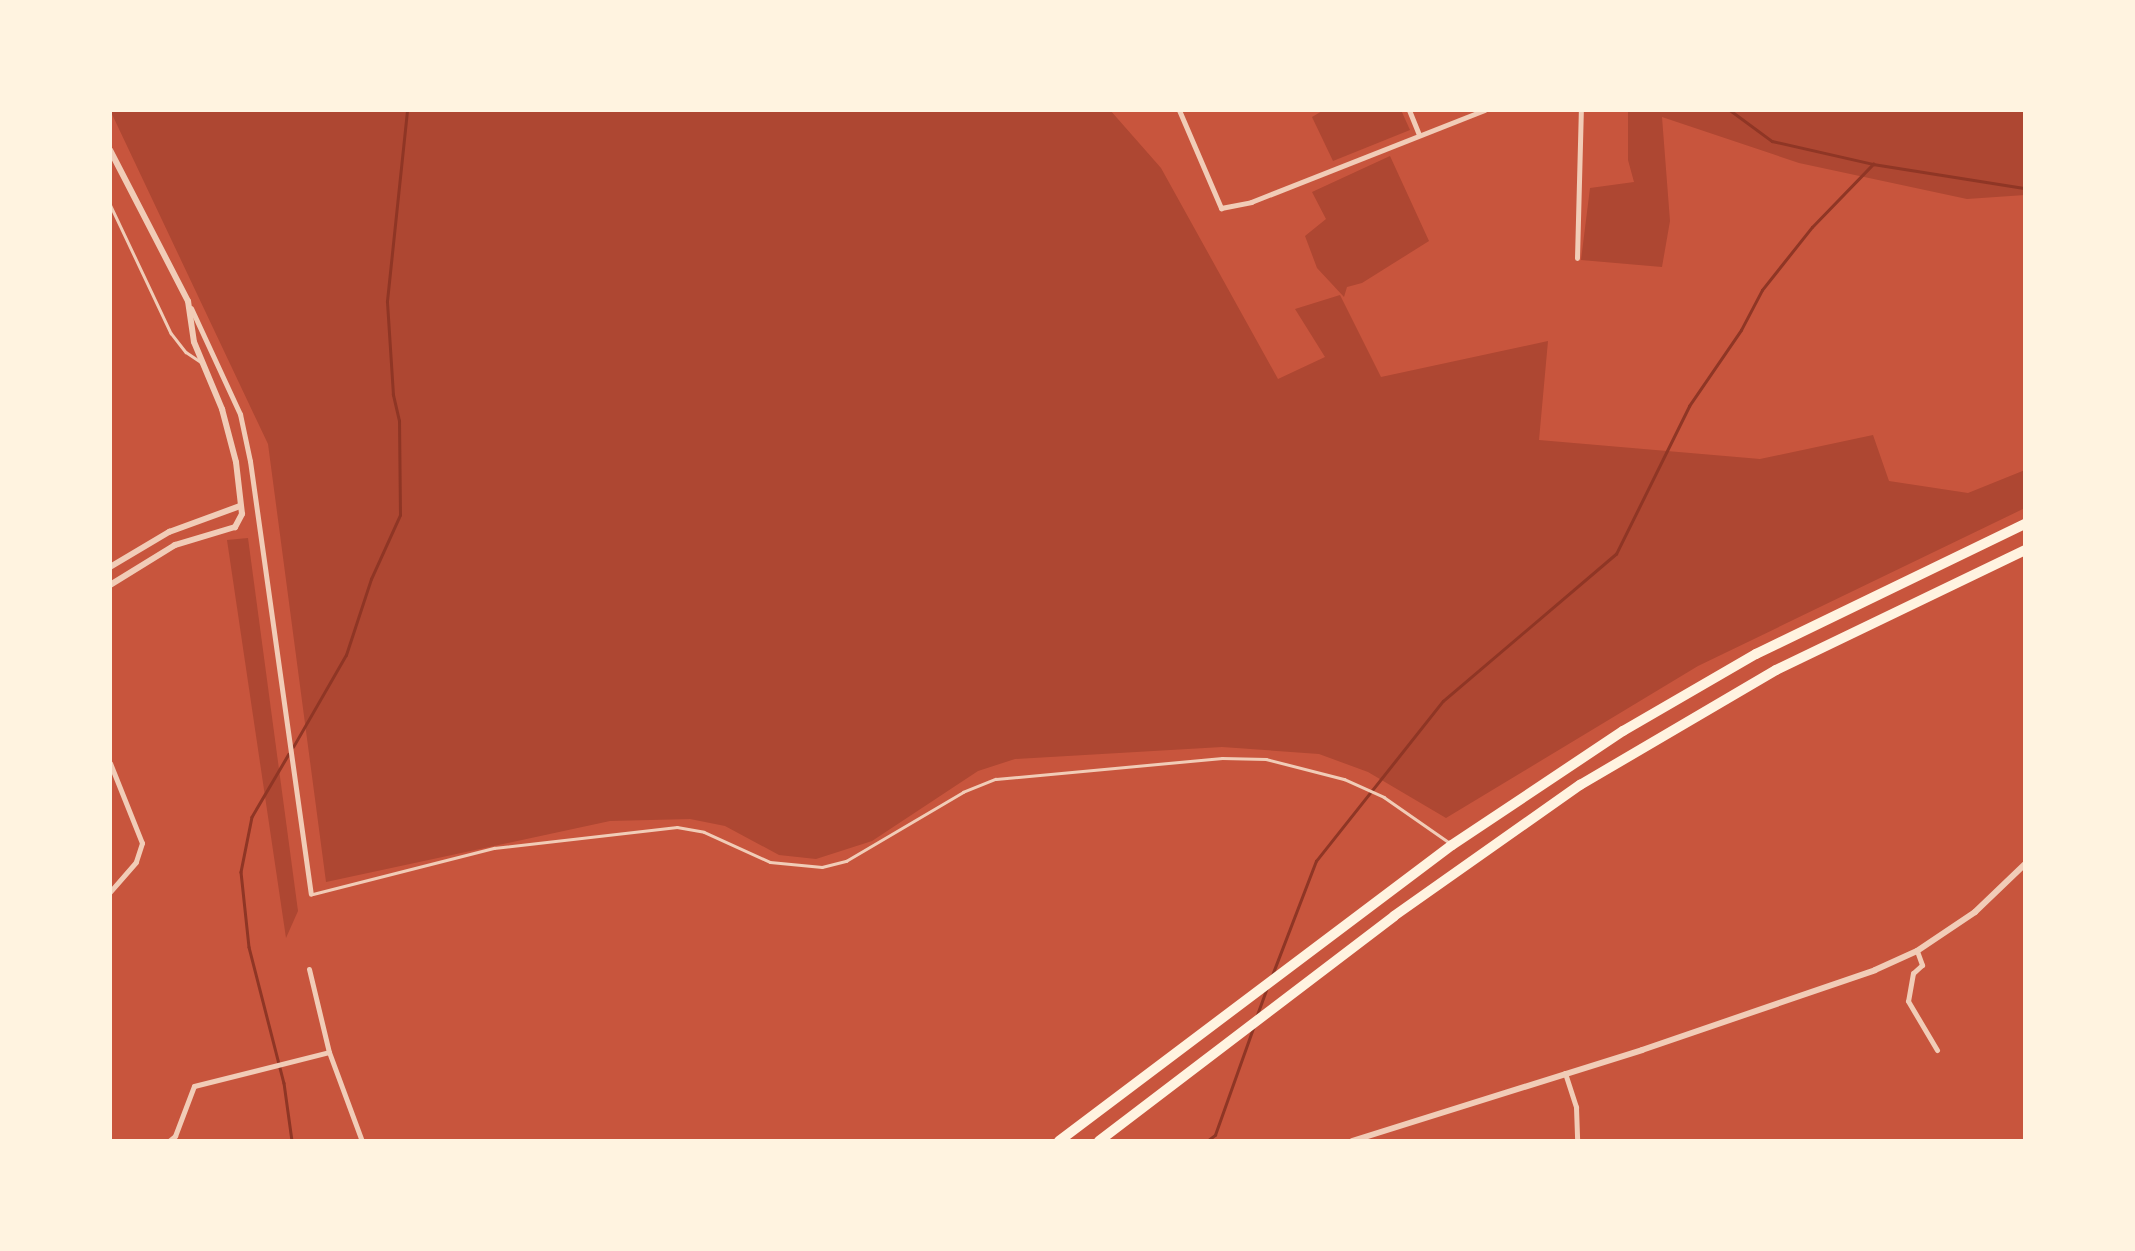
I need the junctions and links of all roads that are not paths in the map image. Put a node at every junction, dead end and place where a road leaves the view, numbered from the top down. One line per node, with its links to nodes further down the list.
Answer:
1 (1179, 110): 5 (street)
2 (1409, 110): 5 (street)
3 (1484, 110): 5 (street)
4 (1581, 110): 8 (street)
5 (1419, 135)
6 (110, 150): 9 (street)
7 (110, 204): 10 (lane)
8 (1577, 258)
9 (188, 300): 10 (street); 20 (street)
10 (203, 363): 11 (street)
11 (240, 506): 14 (street); 15 (street)
12 (2025, 524): 17 (highway)
13 (2025, 550): 29 (highway)
14 (110, 567)
15 (110, 584)
16 (110, 763): 19 (street)
17 (1452, 845): 20 (lane); 28 (highway)
18 (2025, 864): 21 (street)
19 (110, 892)
20 (311, 894)
21 (1917, 951): 23 (street); 25 (street)
22 (309, 969): 24 (street)
23 (1937, 1050)
24 (329, 1052): 26 (street); 27 (street)
25 (1565, 1073): 30 (street); 31 (street)
26 (168, 1141)
27 (362, 1141)
28 (1059, 1141)
29 (1099, 1141)
30 (1352, 1141)
31 (1577, 1141)

